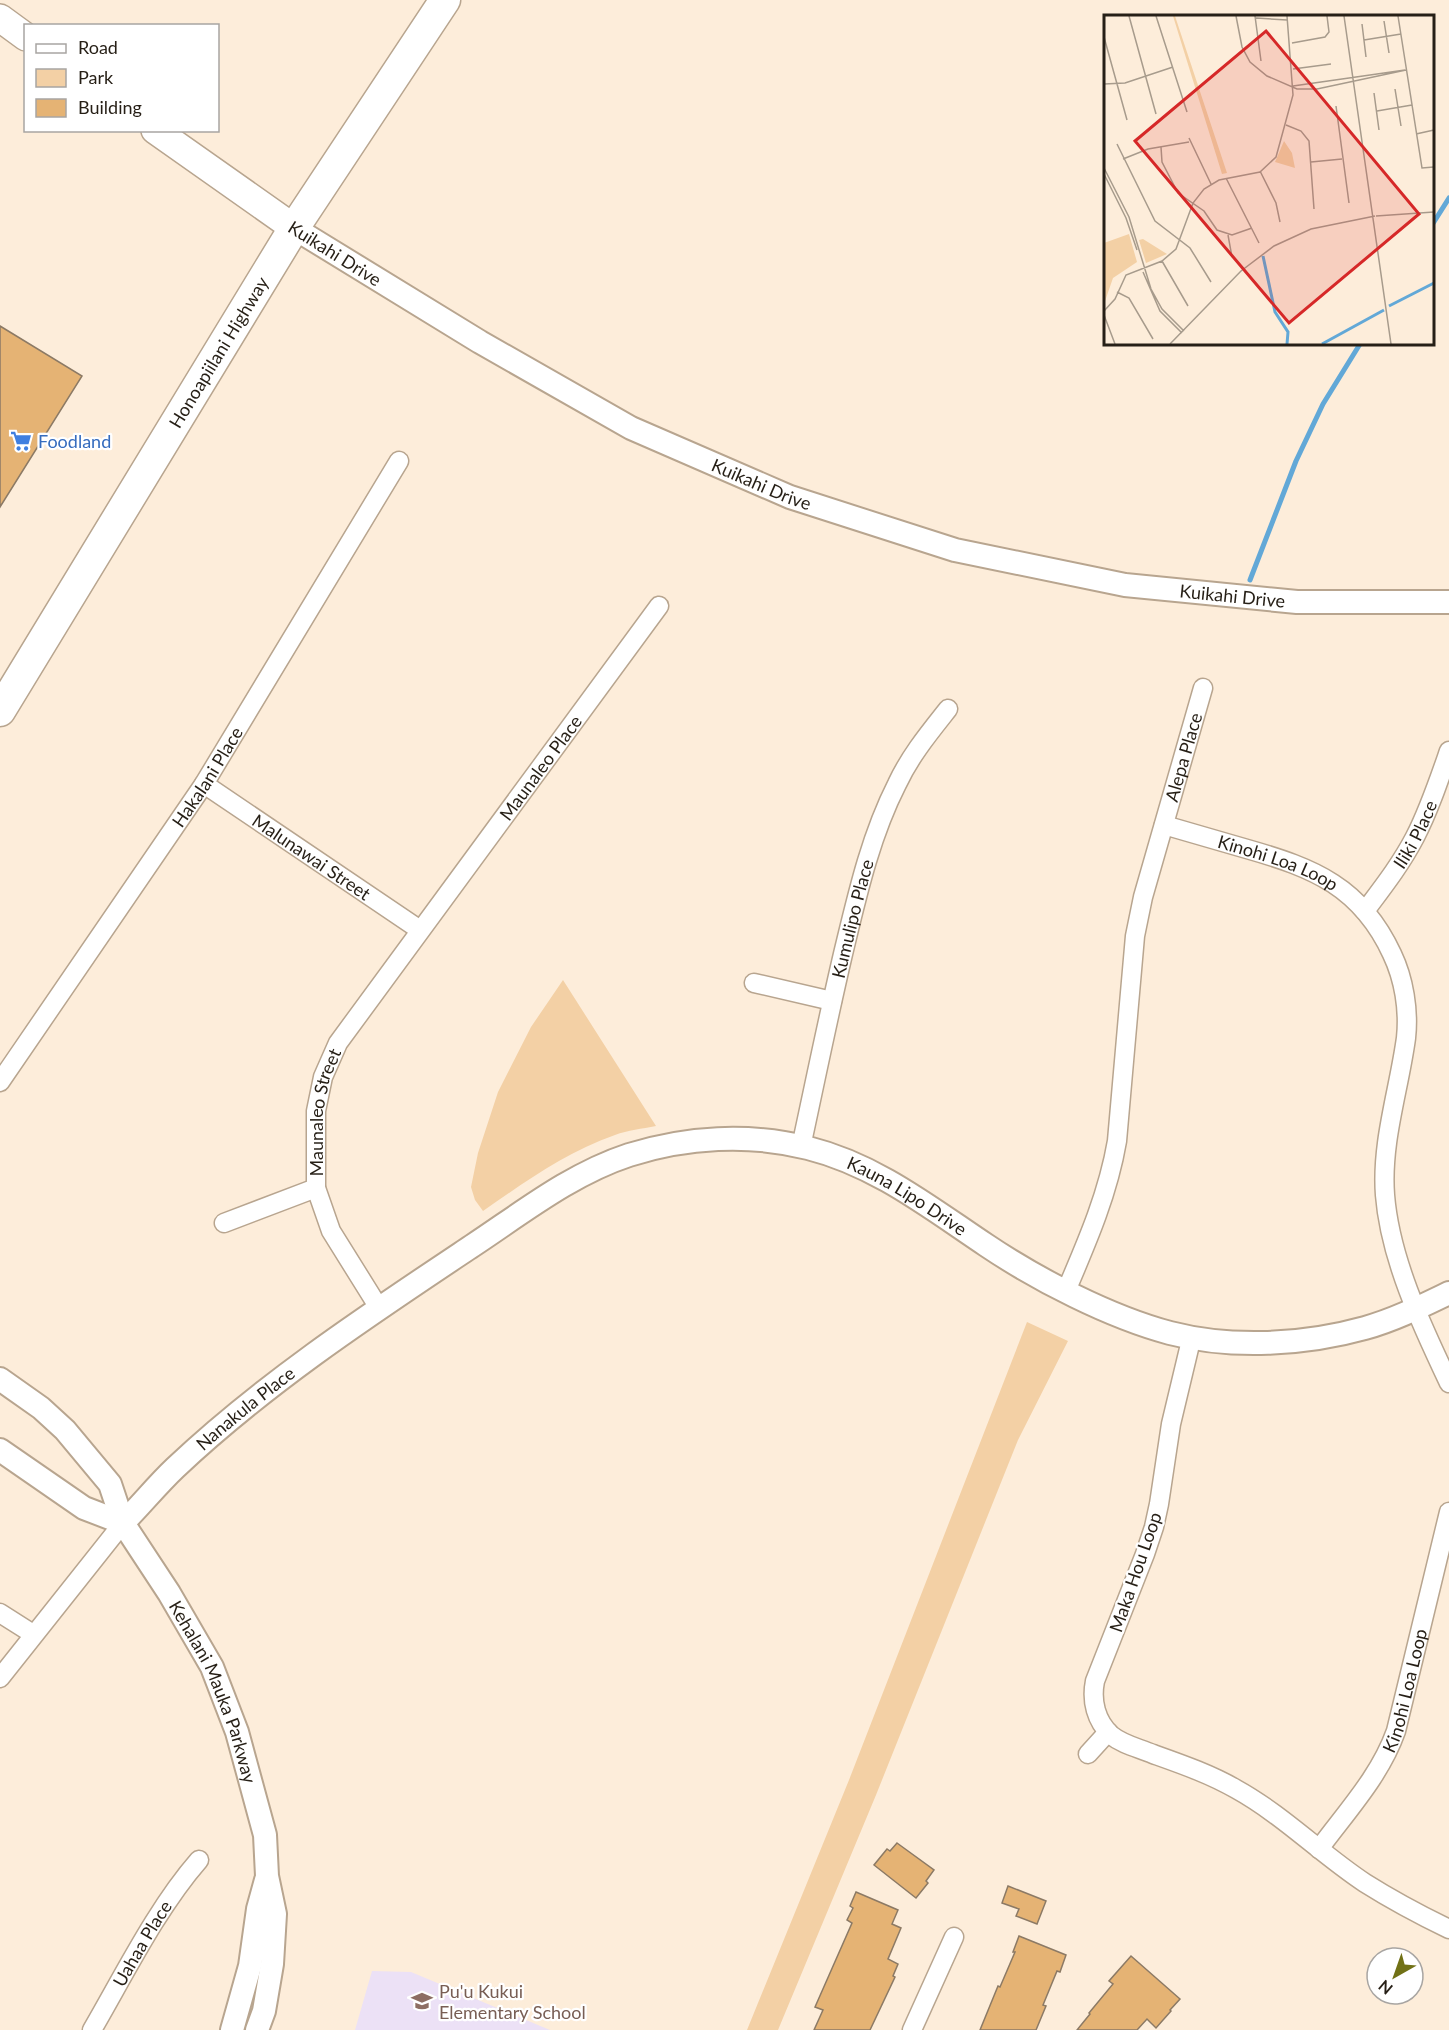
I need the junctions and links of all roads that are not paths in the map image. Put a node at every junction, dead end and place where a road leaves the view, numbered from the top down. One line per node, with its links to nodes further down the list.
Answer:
1 (445, 0): 5 (main road, Honoapiilani Highway)
2 (0, 18): 3 (main road)
3 (24, 36)
4 (158, 132): 5 (main road, Kuikahi Drive)
5 (294, 228): 7 (street, Kuikahi Drive); 11 (main road, Honoapiilani Highway)
6 (399, 461): 13 (street, Hakalani Place)
7 (1449, 602)
8 (659, 606): 16 (street, Maunaleo Place)
9 (1203, 688): 14 (street, Alepa Place)
10 (948, 709): 18 (street, Kumulipo Place)
11 (0, 711)
12 (1449, 751): 15 (street, Iliki Place)
13 (204, 784): 16 (street, Malunawai Street); 19 (street, Hakalani Place)
14 (1164, 825): 15 (street, Kinohi Loa Loop); 23 (street)
15 (1365, 910): 26 (street, Kinohi Loa Loop)
16 (420, 930): 21 (street, Maunaleo Street)
17 (754, 983): 18 (street)
18 (832, 1001): 20 (street, Kumulipo Place)
19 (0, 1082)
20 (801, 1147): 23 (street, Kauna Lipo Drive); 25 (street, Kauna Lipo Drive)
21 (315, 1188): 22 (street); 25 (street, Maunaleo Street)
22 (224, 1223)
23 (1066, 1291): 27 (street, Kauna Lipo Drive)
24 (1449, 1293): 26 (street, Kauna Lipo Drive)
25 (379, 1308): 32 (street, Nanakula Place)
26 (1416, 1309): 27 (street, Kauna Lipo Drive); 29 (street, Kinohi Loa Loop)
27 (1192, 1336): 36 (street, Maka Hou Loop)
28 (0, 1379): 32 (street, Kehalani Mauka Parkway)
29 (1449, 1383)
30 (0, 1450): 32 (street)
31 (1449, 1512): 38 (street, Kinohi Loa Loop)
32 (123, 1523): 34 (street); 40 (street, Kehalani Mauka Parkway)
33 (0, 1613): 34 (street)
34 (33, 1634): 35 (street)
35 (0, 1677)
36 (1108, 1732): 37 (street); 38 (street)
37 (1088, 1754)
38 (1319, 1849): 41 (street)
39 (199, 1860): 43 (street, Uahaa Place)
40 (267, 1876): 44 (street, Kehalani Mauka Parkway); 45 (street, Kehalani Mauka Parkway)
41 (1449, 1929)
42 (954, 1937): 46 (street)
43 (92, 2030)
44 (232, 2030)
45 (257, 2030)
46 (912, 2030)

